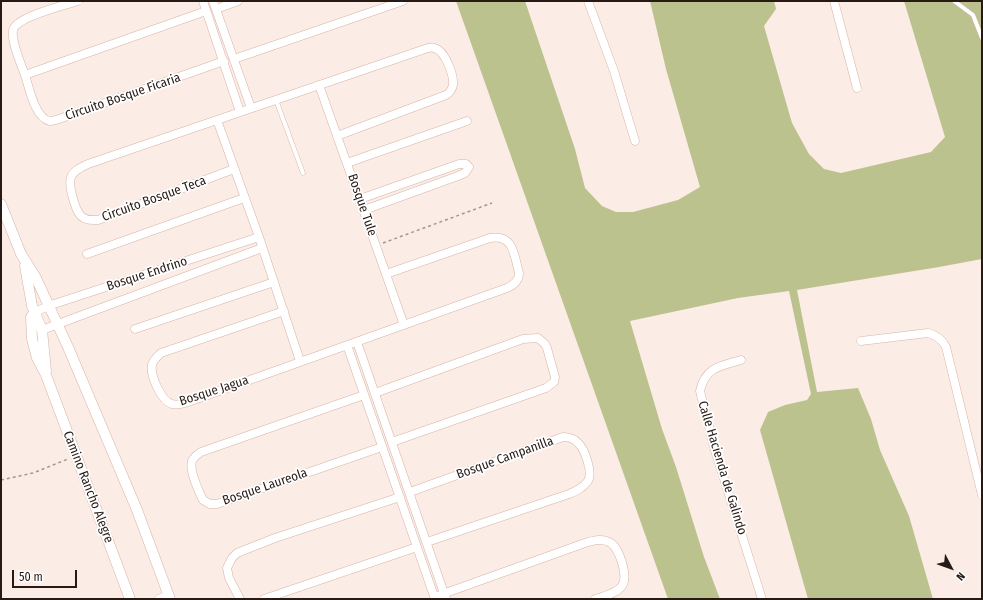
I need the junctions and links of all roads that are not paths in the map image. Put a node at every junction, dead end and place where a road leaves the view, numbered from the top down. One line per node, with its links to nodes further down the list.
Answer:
1 (78, 1): 13 (street, Circuito Bosque Ficaria)
2 (203, 1): 9 (street)
3 (238, 1): 8 (street)
4 (403, 1): 11 (street)
5 (588, 1): 22 (street)
6 (834, 1): 15 (street)
7 (954, 1): 10 (lane)
8 (215, 5): 11 (street)
9 (206, 11): 12 (street); 13 (street)
10 (982, 38)
11 (234, 59): 17 (street)
12 (224, 61): 13 (street, Circuito Bosque Ficaria); 18 (street)
13 (25, 75)
14 (319, 85): 16 (street); 21 (street, Bosque Tule); 21 (street)
15 (857, 88)
16 (276, 100): 17 (street); 25 (lane)
17 (251, 108): 18 (street)
18 (240, 112): 19 (street)
19 (217, 120): 24 (street); 24 (street, Circuito Bosque Teca)
20 (467, 121): 23 (street)
21 (337, 136): 23 (street, Bosque Tule)
22 (635, 141)
23 (347, 163): 27 (street, Bosque Tule)
24 (234, 169): 26 (street)
25 (303, 174)
26 (244, 198): 30 (street); 32 (street)
27 (360, 199): 29 (street, Bosque Tule); 29 (street)
28 (1, 204): 33 (street)
29 (364, 210): 34 (street, Bosque Tule)
30 (259, 237): 31 (street); 36 (street, Bosque Endrino)
31 (262, 248): 35 (street); 39 (street, Bosque Endrino)
32 (87, 254)
33 (24, 258): 36 (street); 38 (street, Camino Rancho Alegre)
34 (386, 274): 40 (street, Bosque Tule); 40 (street)
35 (274, 282): 37 (street); 41 (street)
36 (50, 306): 38 (street, Bosque Endrino); 39 (street)
37 (284, 311): 47 (street); 47 (street, Bosque Jagua)
38 (35, 312): 42 (street, Camino Rancho Alegre); 48 (street, Camino Rancho Alegre)
39 (58, 324): 42 (street, Bosque Endrino); 59 (street)
40 (404, 325): 44 (street, Bosque Jagua)
41 (134, 329)
42 (42, 330): 48 (street, Camino Rancho Alegre)
43 (861, 341): 54 (street)
44 (357, 342): 45 (street, Bosque Jagua); 49 (street)
45 (347, 345): 47 (street, Bosque Jagua); 50 (street)
46 (741, 360): 66 (street, Calle Hacienda de Galindo)
47 (300, 361)
48 (46, 375): 60 (street, Camino Rancho Alegre)
49 (375, 393): 51 (street); 51 (street)
50 (364, 395): 52 (street); 52 (street, Bosque Laureola)
51 (392, 442): 53 (street)
52 (382, 447): 55 (street)
53 (410, 492): 56 (street); 56 (street, Bosque Campanilla)
54 (982, 495)
55 (400, 497): 57 (street); 62 (street)
56 (427, 542): 58 (street)
57 (417, 547): 63 (street); 64 (street)
58 (445, 596): 64 (street); 65 (street)
59 (169, 597): 61 (street)
60 (130, 599)
61 (158, 599)
62 (240, 599)
63 (264, 599)
64 (434, 599)
65 (595, 599)
66 (762, 599)

